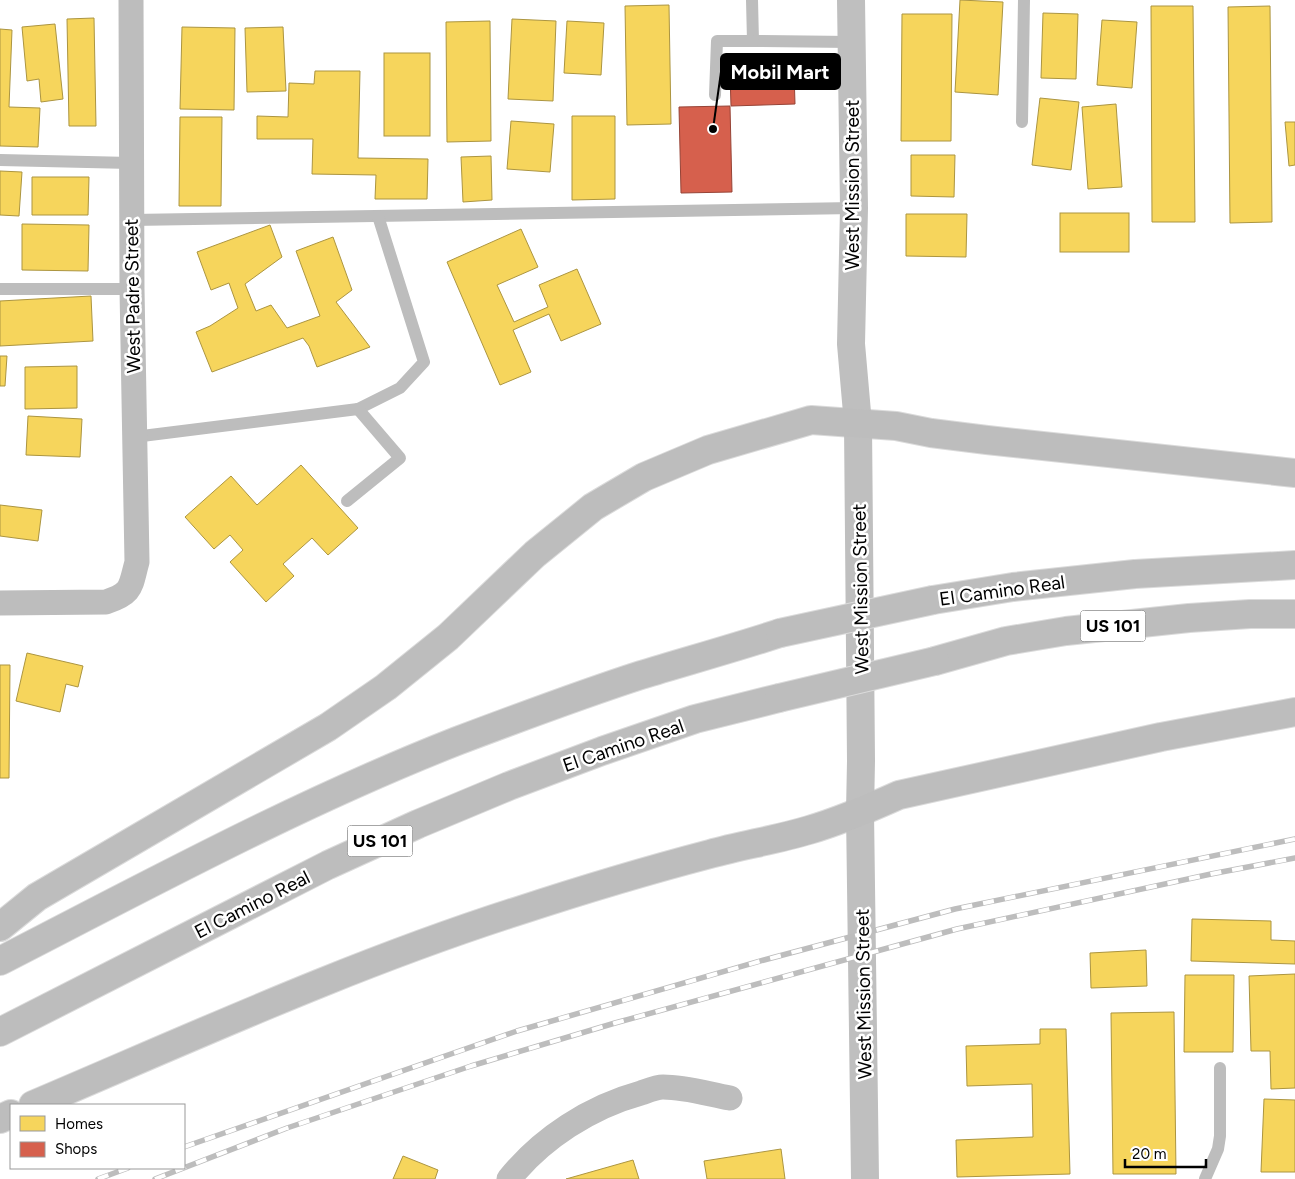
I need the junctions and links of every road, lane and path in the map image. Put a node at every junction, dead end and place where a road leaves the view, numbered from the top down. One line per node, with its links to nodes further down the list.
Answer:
1 (130, 0): 10 (street, West Padre Street)
2 (752, 0): 5 (lane)
3 (851, 0): 6 (main road, West Mission Street)
4 (1024, 0): 8 (lane)
5 (753, 41): 6 (lane); 7 (lane)
6 (852, 42): 11 (main road, West Mission Street)
7 (715, 94)
8 (1022, 122)
9 (0, 160): 10 (lane)
10 (131, 163): 13 (street, West Padre Street)
11 (854, 208): 12 (lane); 17 (main road, West Mission Street)
12 (378, 216): 13 (lane); 16 (lane)
13 (132, 220): 14 (street, West Padre Street)
14 (132, 288): 15 (lane); 18 (street, West Padre Street)
15 (0, 289)
16 (358, 409): 18 (lane); 20 (lane)
17 (858, 424): 19 (highway); 25 (main road, West Mission Street); 26 (highway)
18 (134, 437): 22 (street, West Padre Street)
19 (1295, 473)
20 (348, 501)
21 (1295, 565): 27 (highway, El Camino Real, bridge)
22 (0, 603)
23 (1295, 614): 28 (highway, El Camino Real / US 101, bridge)
24 (1295, 712): 25 (highway)
25 (860, 812): 31 (highway); 33 (main road, West Mission Street)
26 (0, 927)
27 (0, 961)
28 (0, 1032)
29 (1220, 1068): 34 (lane)
30 (730, 1098): 32 (street)
31 (35, 1104)
32 (509, 1179)
33 (865, 1179)
34 (1205, 1179)

